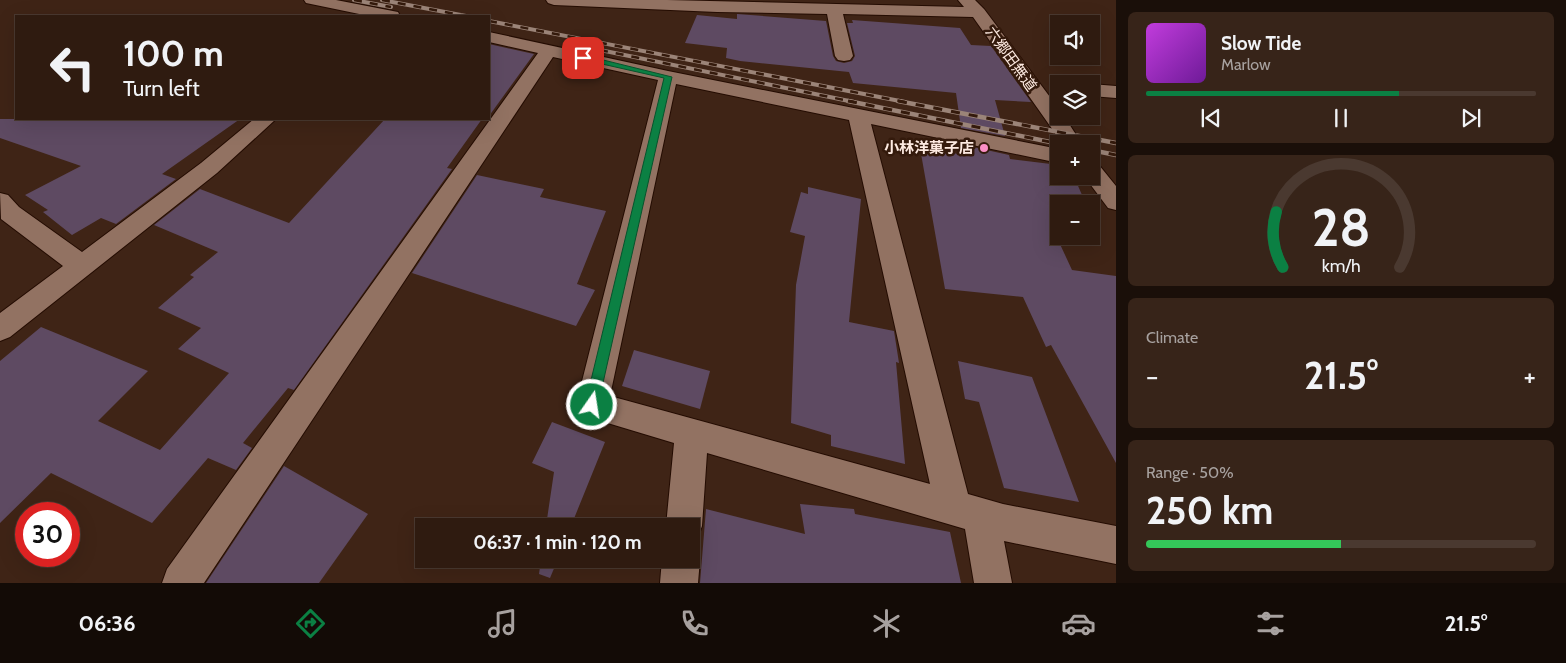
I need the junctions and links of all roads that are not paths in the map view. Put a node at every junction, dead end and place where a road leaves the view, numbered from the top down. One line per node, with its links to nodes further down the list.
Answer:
1 (312, 0): 5 (street)
2 (554, 0): 4 (street)
3 (972, 6): 4 (street); 10 (street, 六郷田無道)
4 (834, 10): 8 (street)
5 (382, 15)
6 (490, 37): 7 (street)
7 (549, 50): 9 (street); 28 (street)
8 (844, 56)
9 (668, 77): 14 (street); 23 (street)
10 (1031, 86): 11 (street); 16 (street, 六郷田無道)
11 (1050, 87)
12 (1100, 91): 13 (street)
13 (1116, 92)
14 (858, 115): 17 (street); 24 (street)
15 (265, 120): 21 (street)
16 (1067, 135)
17 (1050, 154)
18 (1100, 182): 20 (street)
19 (0, 201): 21 (street)
20 (1116, 202)
21 (82, 266): 22 (street)
22 (0, 329)
23 (692, 433): 24 (street); 25 (street)
24 (967, 511): 26 (street); 30 (street)
25 (685, 518)
26 (1116, 545)
27 (680, 568): 29 (street)
28 (181, 583)
29 (679, 583)
30 (993, 583)

